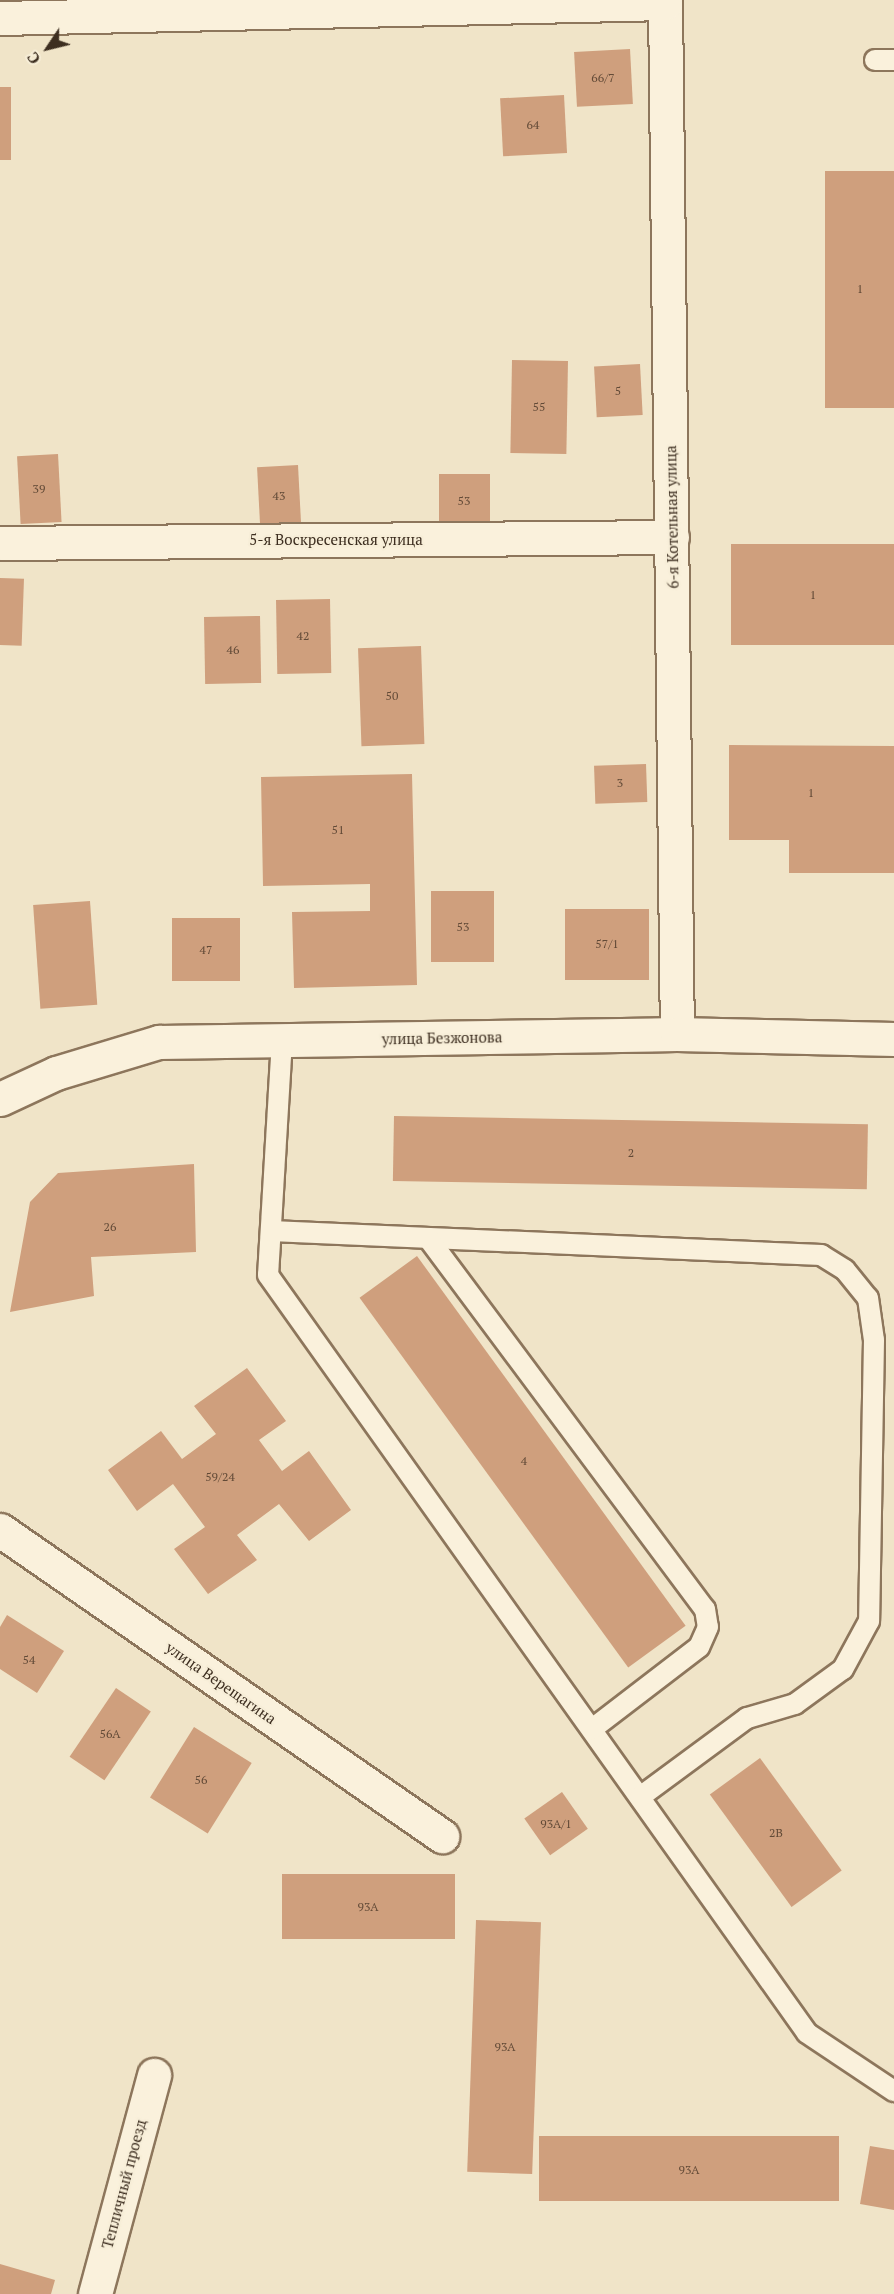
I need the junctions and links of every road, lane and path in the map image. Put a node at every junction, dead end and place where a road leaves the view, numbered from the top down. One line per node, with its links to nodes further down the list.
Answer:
1 (665, 1): 2 (street); 3 (street, 6-я Котельная улица)
2 (0, 18)
3 (672, 537): 4 (street, 5-я Воскресенская улица); 5 (street, 6-я Котельная улица)
4 (0, 543)
5 (677, 1034): 6 (street, улица Безжонова); 7 (street, улица Безжонова)
6 (894, 1039)
7 (282, 1040): 8 (street, улица Безжонова); 9 (lane)
8 (0, 1099)
9 (271, 1231): 10 (lane); 12 (lane)
10 (428, 1238): 12 (lane); 13 (lane)
11 (0, 1530): 14 (street, улица Верещагина)
12 (592, 1729): 13 (lane)
13 (640, 1797): 16 (lane)
14 (441, 1836)
15 (154, 2075): 17 (street, Тепличный проезд)
16 (894, 2091)
17 (95, 2294)

